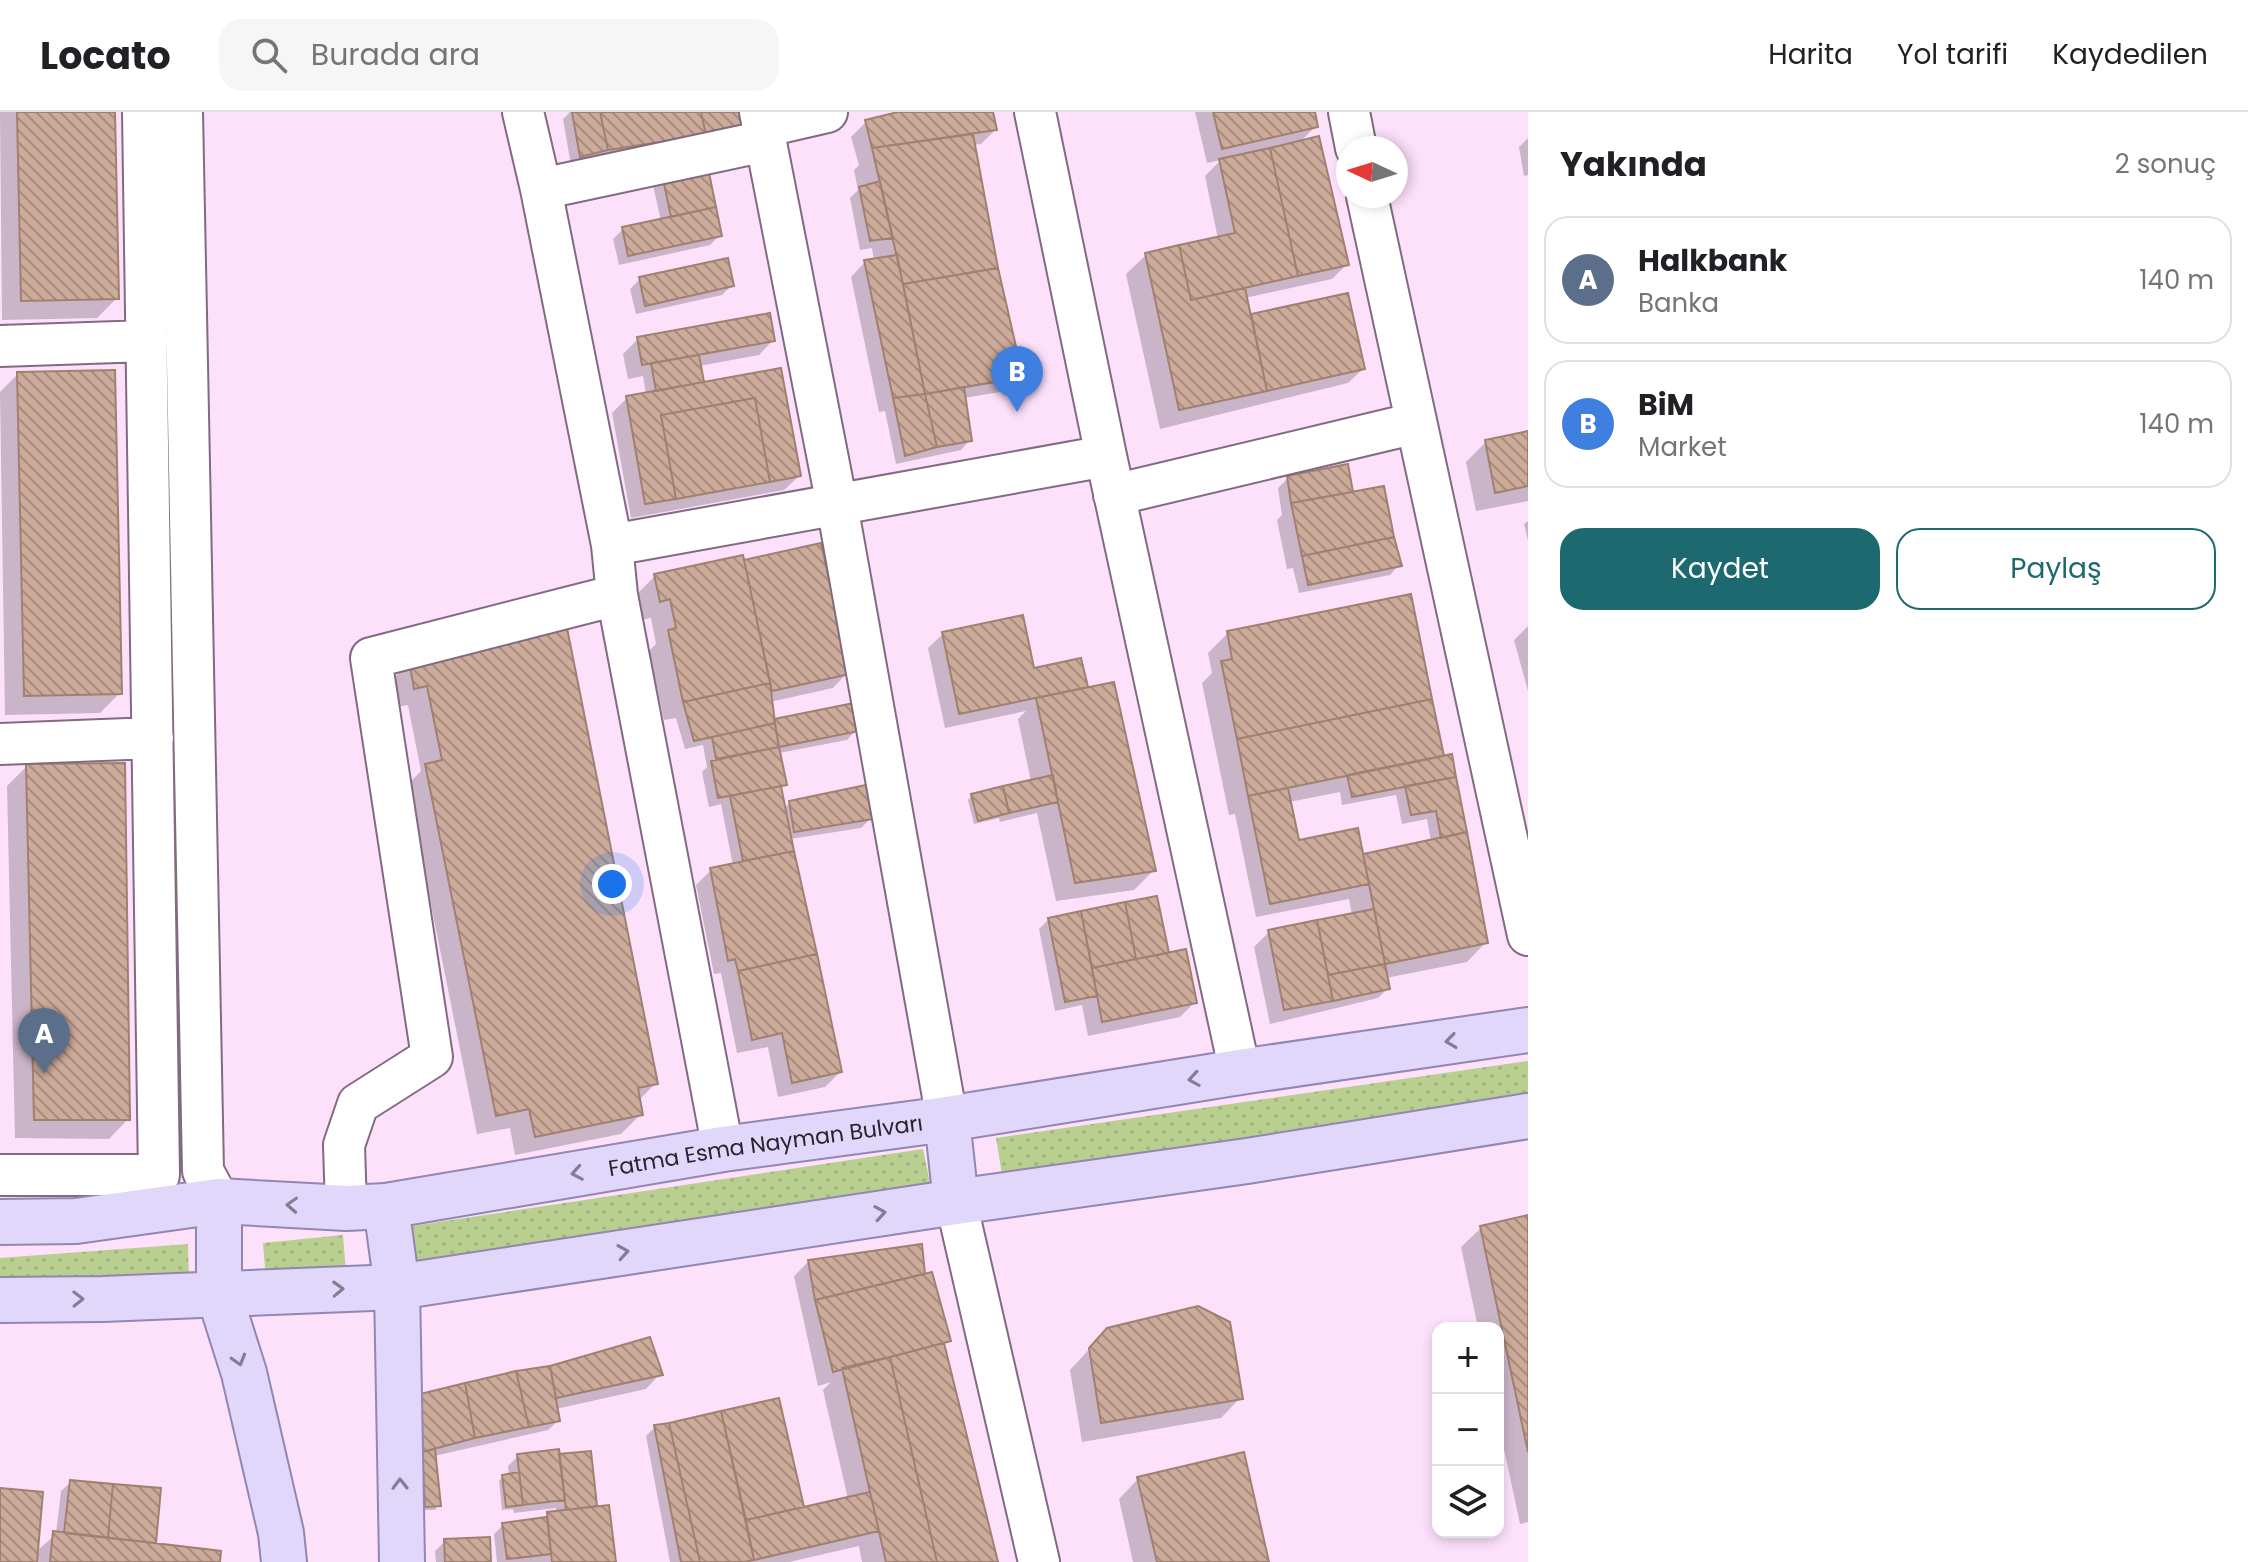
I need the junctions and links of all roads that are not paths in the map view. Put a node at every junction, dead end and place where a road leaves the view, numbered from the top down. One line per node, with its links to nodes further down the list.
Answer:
1 (143, 112): 11 (street)
2 (182, 112): 28 (street)
3 (523, 112): 9 (street)
4 (827, 112): 7 (street)
5 (1035, 112): 14 (street)
6 (1349, 112): 8 (street)
7 (762, 127): 9 (street); 16 (street)
8 (1354, 136)
9 (541, 189): 17 (street)
10 (1370, 208): 13 (street)
11 (147, 341): 12 (street); 19 (street)
12 (0, 346)
13 (1416, 423): 15 (street); 21 (street)
14 (1106, 456): 15 (street); 16 (street)
15 (1114, 495): 23 (street)
16 (837, 505): 17 (street); 25 (street)
17 (612, 545): 18 (street)
18 (617, 595): 26 (street); 30 (street)
19 (153, 738): 20 (street); 27 (street)
20 (0, 744)
21 (1528, 935)
22 (1528, 1030): 23 (main road, Fatma Esma Nayman Bulvarı, one-way to 23)
23 (1240, 1072): 25 (main road, Fatma Esma Nayman Bulvarı, one-way to 25)
24 (1528, 1116): 29 (main road)
25 (947, 1119): 26 (main road, Fatma Esma Nayman Bulvarı); 29 (main road)
26 (723, 1149): 30 (main road, Fatma Esma Nayman Bulvarı, one-way to 30)
27 (0, 1175)
28 (219, 1201): 30 (main road, Fatma Esma Nayman Bulvarı, one-way to 28); 31 (main road, Fatma Esma Nayman Bulvarı); 33 (main road)
29 (956, 1202): 32 (main road, one-way to 29); 37 (street)
30 (366, 1207): 32 (main road)
31 (0, 1222)
32 (397, 1287): 33 (main road, one-way to 32); 36 (main road, one-way to 32)
33 (219, 1294): 34 (main road, one-way to 33); 35 (main road, one-way to 35)
34 (0, 1300)
35 (284, 1562)
36 (402, 1562)
37 (1039, 1562)

